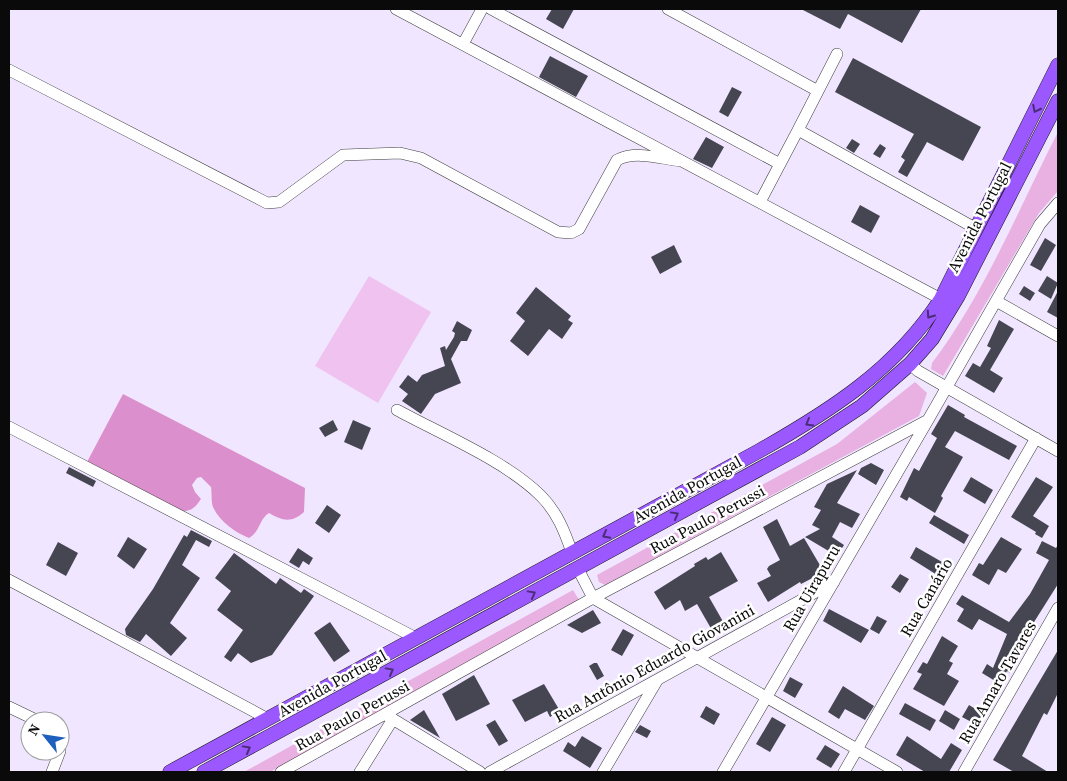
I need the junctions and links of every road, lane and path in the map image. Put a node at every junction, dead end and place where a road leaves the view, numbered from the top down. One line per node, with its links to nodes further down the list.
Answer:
1 (396, 9): 5 (street)
2 (482, 9): 5 (street)
3 (491, 9): 13 (street)
4 (668, 9): 9 (street)
5 (463, 44): 12 (street)
6 (837, 54): 9 (street)
7 (1058, 66): 16 (main road, one-way to 16)
8 (9, 70): 12 (street)
9 (818, 91): 11 (street)
10 (1058, 101): 20 (main road, Avenida Portugal)
11 (798, 130): 13 (street); 16 (street)
12 (682, 161): 14 (street)
13 (780, 164): 14 (street)
14 (760, 202): 17 (street)
15 (1058, 203): 18 (street)
16 (975, 228): 17 (main road)
17 (941, 299): 27 (main road, one-way to 27)
18 (996, 301): 19 (street); 21 (street)
19 (1058, 336)
20 (910, 364): 21 (street); 28 (main road, Avenida Portugal)
21 (947, 386): 23 (street); 25 (street)
22 (396, 410): 31 (street)
23 (928, 420): 34 (street, Rua Uirapuru); 35 (street, Rua Paulo Perussi)
24 (9, 427): 37 (street)
25 (1036, 438): 26 (street); 43 (street, Rua Canário)
26 (1058, 451)
27 (759, 452): 28 (main road); 29 (main road)
28 (766, 465): 30 (main road, Avenida Portugal)
29 (726, 469): 30 (main road); 31 (main road, one-way to 31)
30 (734, 483): 32 (main road, Avenida Portugal, one-way to 30)
31 (572, 553): 37 (main road)
32 (578, 569): 35 (street); 45 (main road, Avenida Portugal, one-way to 32)
33 (9, 580): 42 (street)
34 (834, 581): 38 (street, Rua Antônio Eduardo Giovanini); 40 (street, Rua Uirapuru)
35 (592, 598): 38 (street); 41 (street, Rua Paulo Perussi)
36 (1058, 608): 54 (street, Rua Amaro Tavares)
37 (416, 638): 42 (main road)
38 (697, 658): 39 (street, Rua Antônio Eduardo Giovanini); 40 (street)
39 (658, 679): 49 (street, Rua Antônio Eduardo Giovanini); 50 (street)
40 (766, 697): 43 (street); 51 (street, Rua Uirapuru)
41 (389, 717): 46 (street, Rua Paulo Perussi); 47 (street); 48 (street)
42 (268, 719): 44 (main road)
43 (857, 750): 52 (street, Rua Canário); 53 (street)
44 (170, 772)
45 (204, 772)
46 (281, 772)
47 (360, 772)
48 (480, 772)
49 (490, 772)
50 (603, 772)
51 (723, 772)
52 (844, 772)
53 (897, 772)
54 (964, 772)

